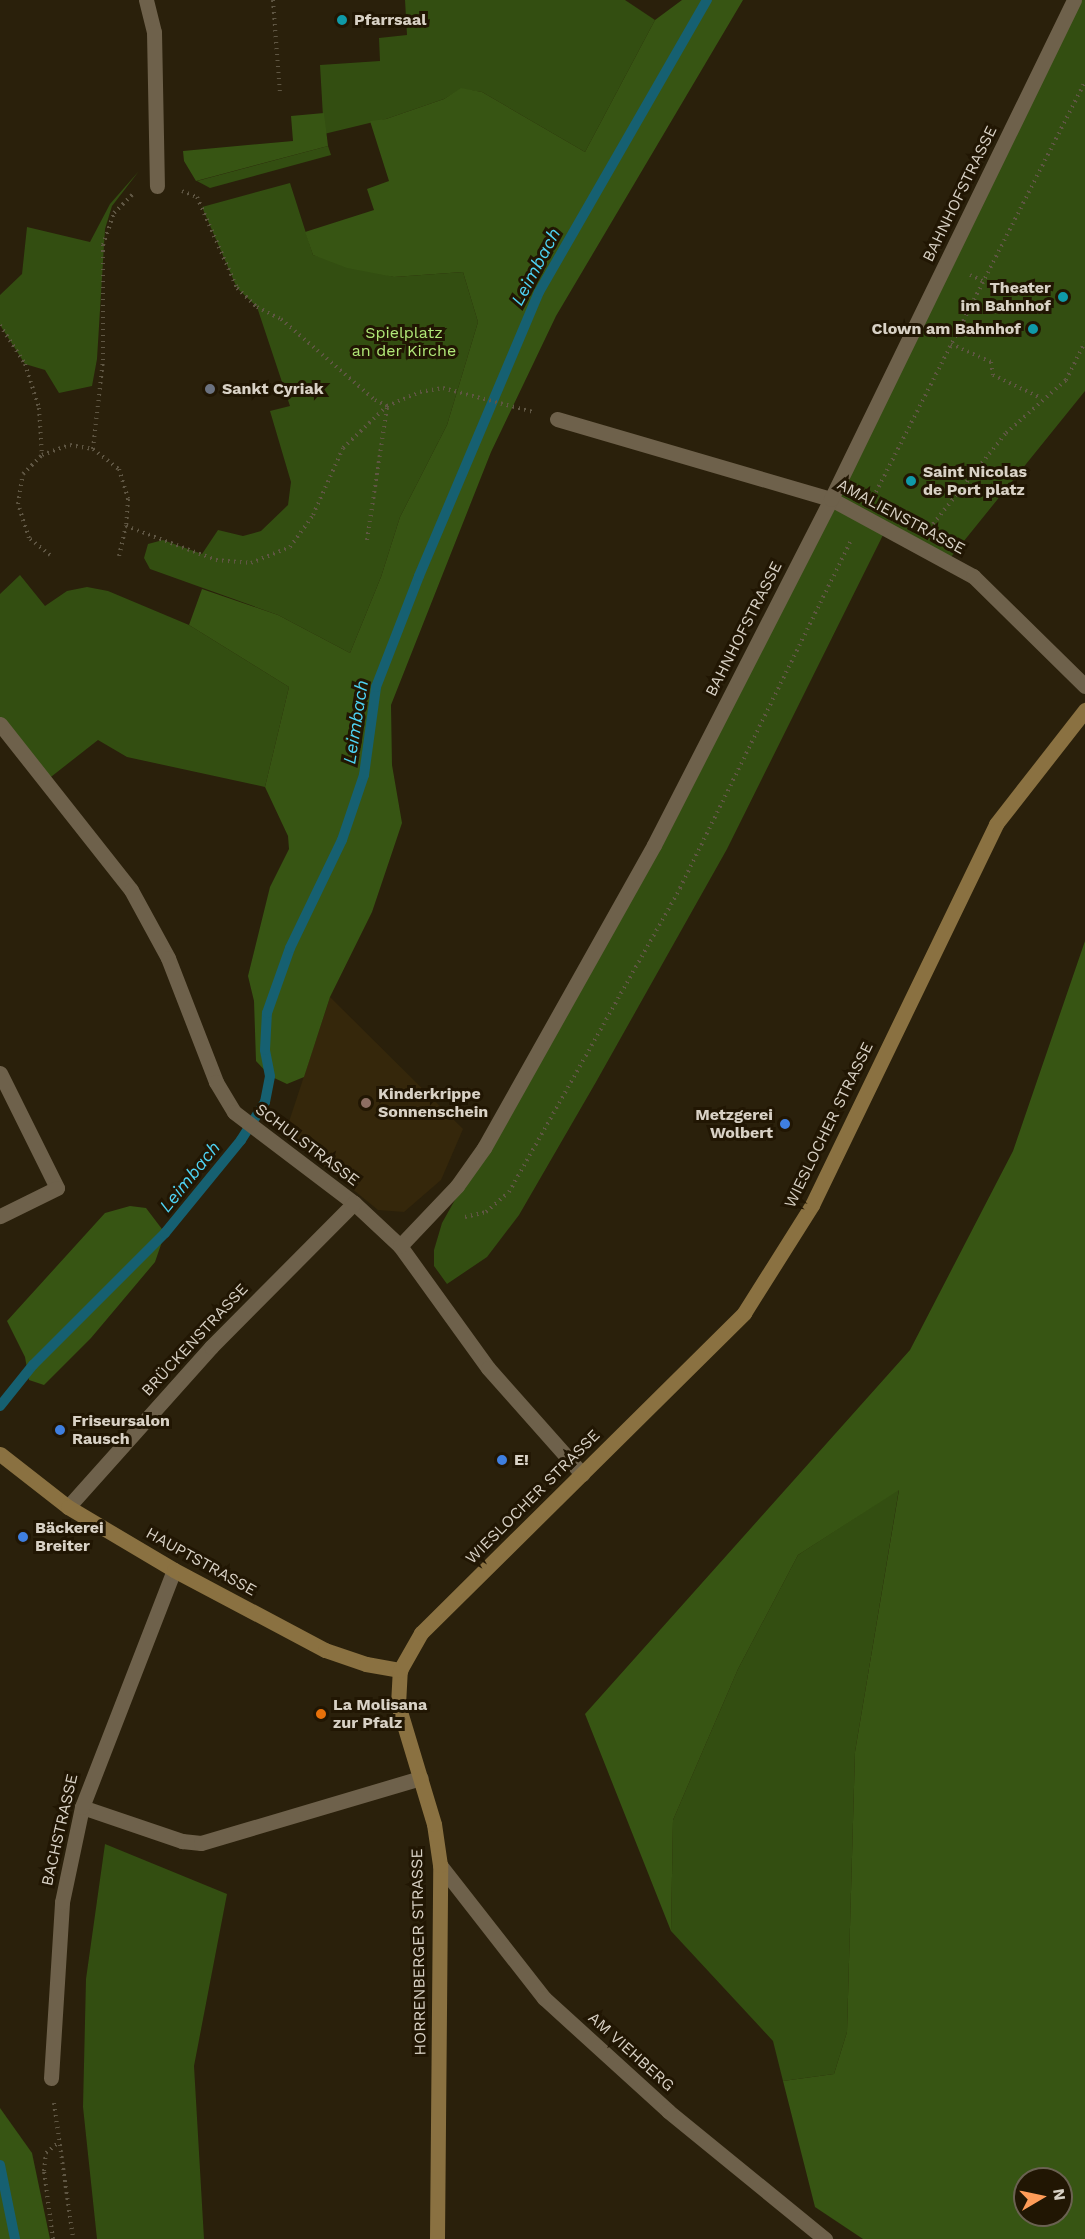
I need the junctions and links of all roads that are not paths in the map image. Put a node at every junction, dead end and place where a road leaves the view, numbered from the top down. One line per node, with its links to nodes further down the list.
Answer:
1 (146, 0): 3 (street)
2 (1074, 0): 5 (street, BAHNHOFSTRASSE)
3 (157, 186)
4 (557, 420): 5 (street, AMALIENSTRASSE)
5 (831, 499): 6 (street, AMALIENSTRASSE); 12 (street, BAHNHOFSTRASSE)
6 (1085, 686)
7 (1085, 710): 14 (main road, WIESLOCHER STRASSE)
8 (0, 723): 10 (street, SCHULSTRASSE)
9 (0, 1073): 11 (street)
10 (354, 1203): 12 (street, SCHULSTRASSE); 15 (street, BRÜCKENSTRASSE)
11 (0, 1216)
12 (400, 1246): 14 (street, SCHULSTRASSE)
13 (0, 1454): 15 (main road, HAUPTSTRASSE)
14 (582, 1474): 17 (main road, WIESLOCHER STRASSE)
15 (68, 1507): 16 (main road, HAUPTSTRASSE)
16 (174, 1570): 17 (main road, HAUPTSTRASSE); 19 (street, BACHSTRASSE)
17 (400, 1670): 18 (main road, HORRENBERGER STRASSE)
18 (420, 1778): 19 (street); 20 (main road, HORRENBERGER STRASSE)
19 (82, 1807): 21 (street, BACHSTRASSE)
20 (440, 1865): 22 (street, AM VIEHBERG); 23 (main road, HORRENBERGER STRASSE)
21 (51, 2078)
22 (816, 2236)
23 (437, 2239)

